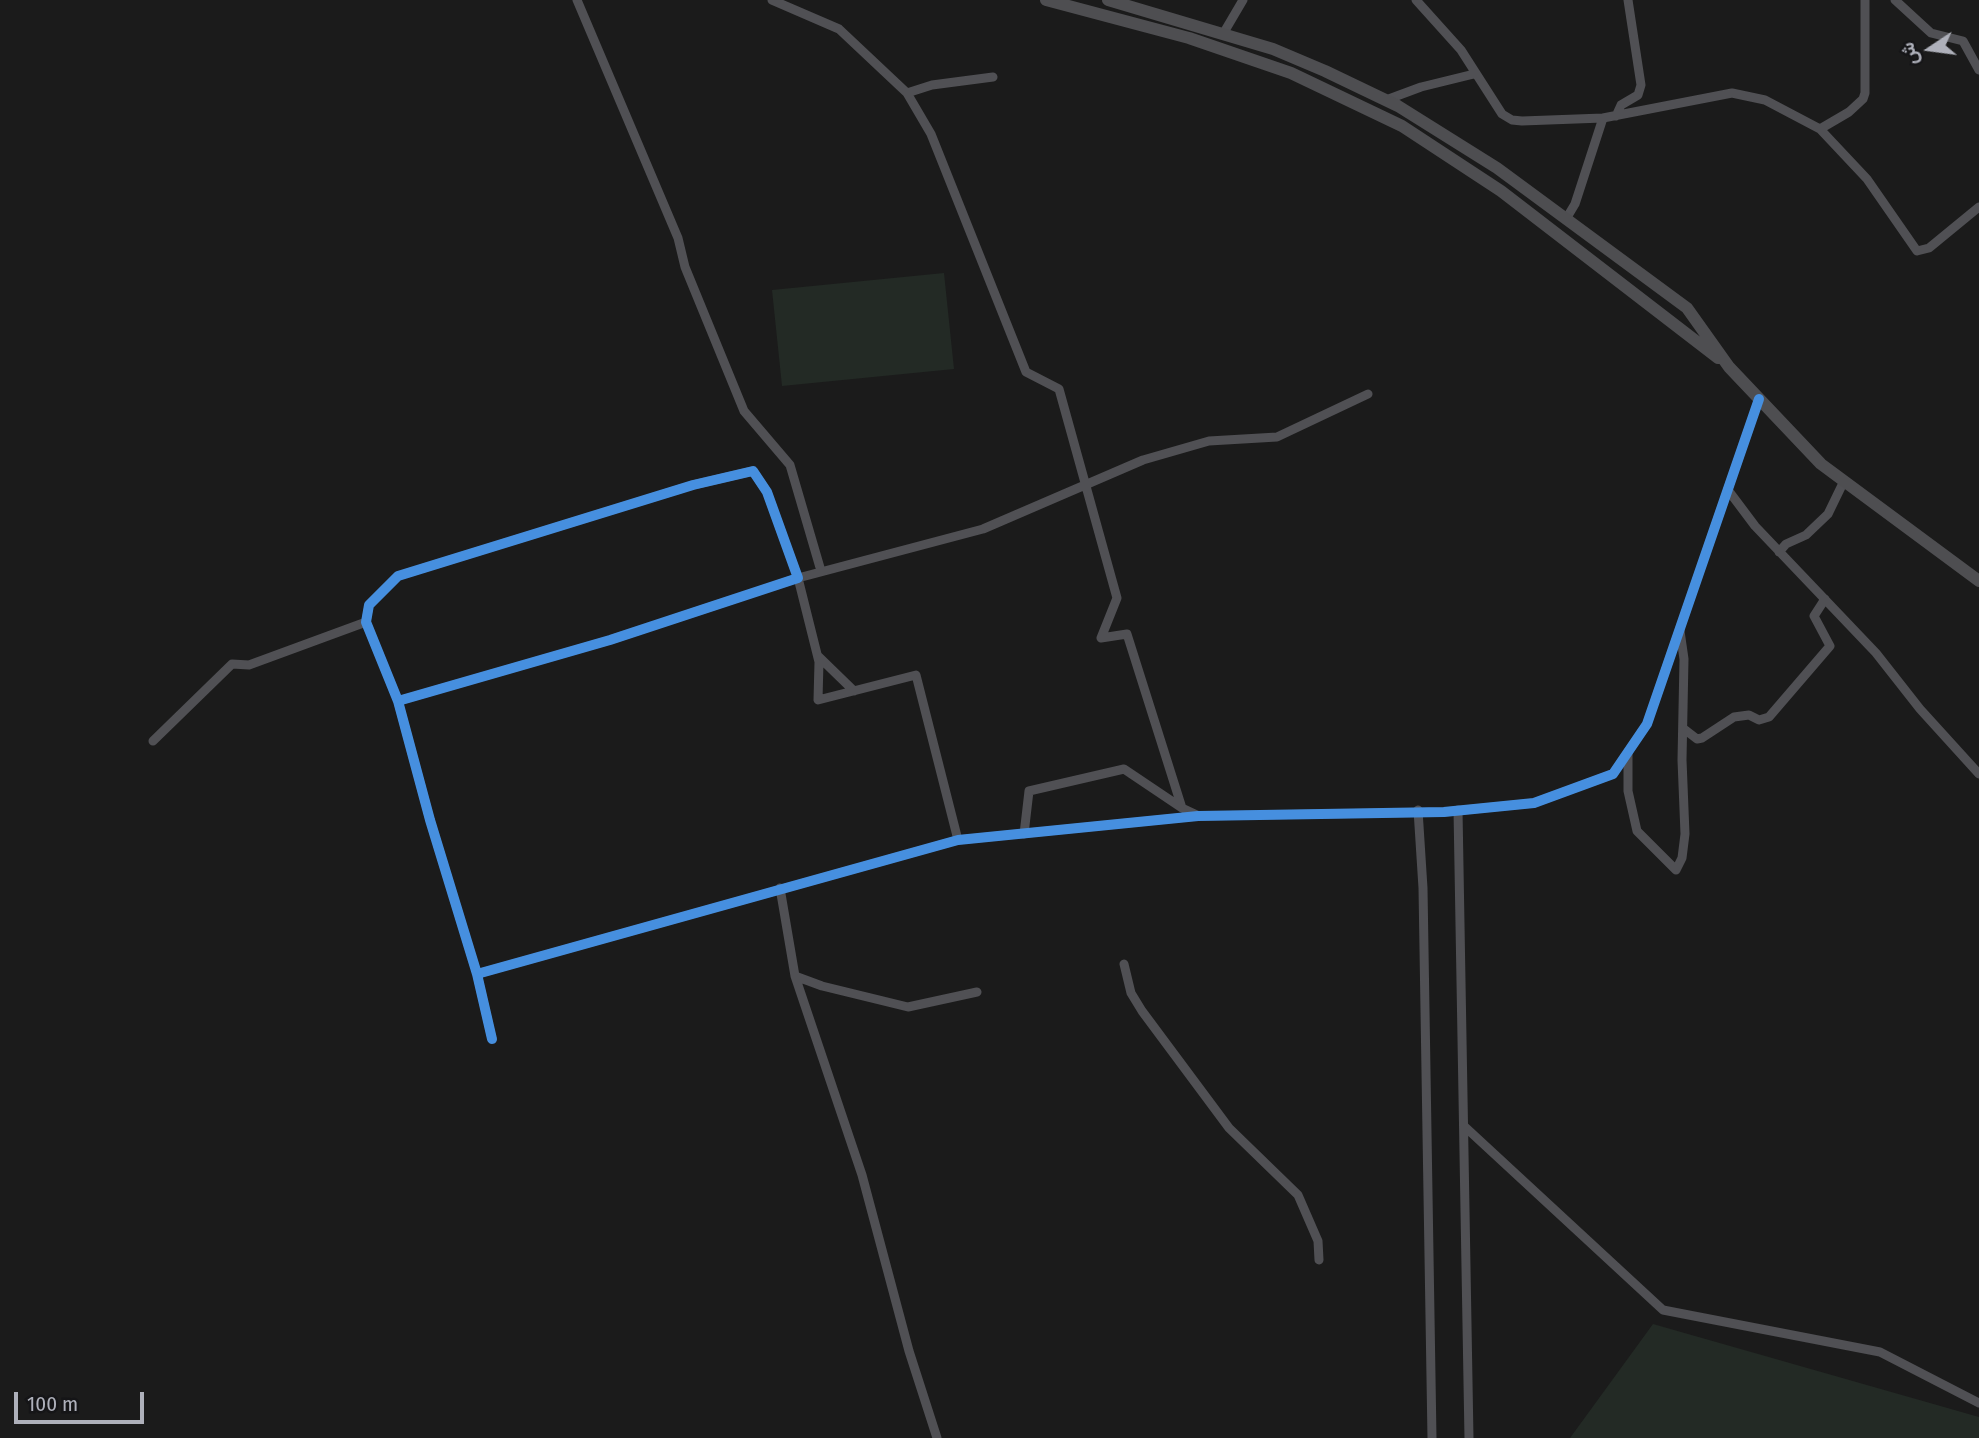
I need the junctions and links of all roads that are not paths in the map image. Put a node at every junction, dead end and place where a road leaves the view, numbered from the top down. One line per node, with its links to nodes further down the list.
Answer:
1 (577, 0): 29 (street)
2 (772, 0): 15 (street)
3 (1046, 0): 22 (main road)
4 (1108, 0): 10 (main road)
5 (1243, 0): 10 (street)
6 (1416, 0): 13 (street)
7 (1628, 0): 17 (street)
8 (1865, 0): 19 (street)
9 (1895, 0): 11 (street)
10 (1223, 34): 16 (main road)
11 (1976, 59): 12 (street)
12 (1979, 70)
13 (1474, 74): 16 (street); 18 (street)
14 (993, 77): 15 (street)
15 (907, 93): 26 (street)
16 (1386, 100): 21 (main road)
17 (1616, 116): 18 (street); 19 (street)
18 (1603, 118): 21 (street)
19 (1820, 129): 20 (street)
20 (1979, 207)
21 (1566, 219): 22 (main road)
22 (1729, 367): 24 (main road)
23 (1368, 394): 26 (street)
24 (1759, 399): 25 (main road); 27 (street)
25 (1844, 481): 28 (street); 31 (main road)
26 (1087, 483): 29 (street); 42 (street)
27 (1728, 490): 28 (street); 34 (street)
28 (1779, 551): 32 (street)
29 (821, 571): 30 (street)
30 (798, 578): 33 (street); 35 (street); 37 (street)
31 (1979, 582)
32 (1825, 600): 38 (street); 41 (street)
33 (366, 622): 37 (street); 39 (street)
34 (1680, 631): 38 (street); 40 (street)
35 (817, 654): 36 (street); 36 (street)
36 (854, 691): 47 (street)
37 (398, 701): 50 (street)
38 (1684, 729): 40 (street)
39 (153, 741)
40 (1628, 752): 44 (street)
41 (1979, 775)
42 (1182, 808): 45 (street); 46 (street)
43 (1418, 810): 44 (street); 45 (street); 58 (street)
44 (1458, 810): 54 (street)
45 (1198, 816): 46 (street)
46 (1024, 834): 47 (street)
47 (958, 840): 48 (street)
48 (780, 888): 50 (street); 51 (street)
49 (1124, 964): 55 (street)
50 (477, 974): 53 (street)
51 (795, 976): 52 (street); 57 (street)
52 (977, 992)
53 (492, 1039)
54 (1464, 1126): 56 (street); 59 (street)
55 (1319, 1260)
56 (1979, 1403)
57 (937, 1438)
58 (1433, 1438)
59 (1469, 1438)

